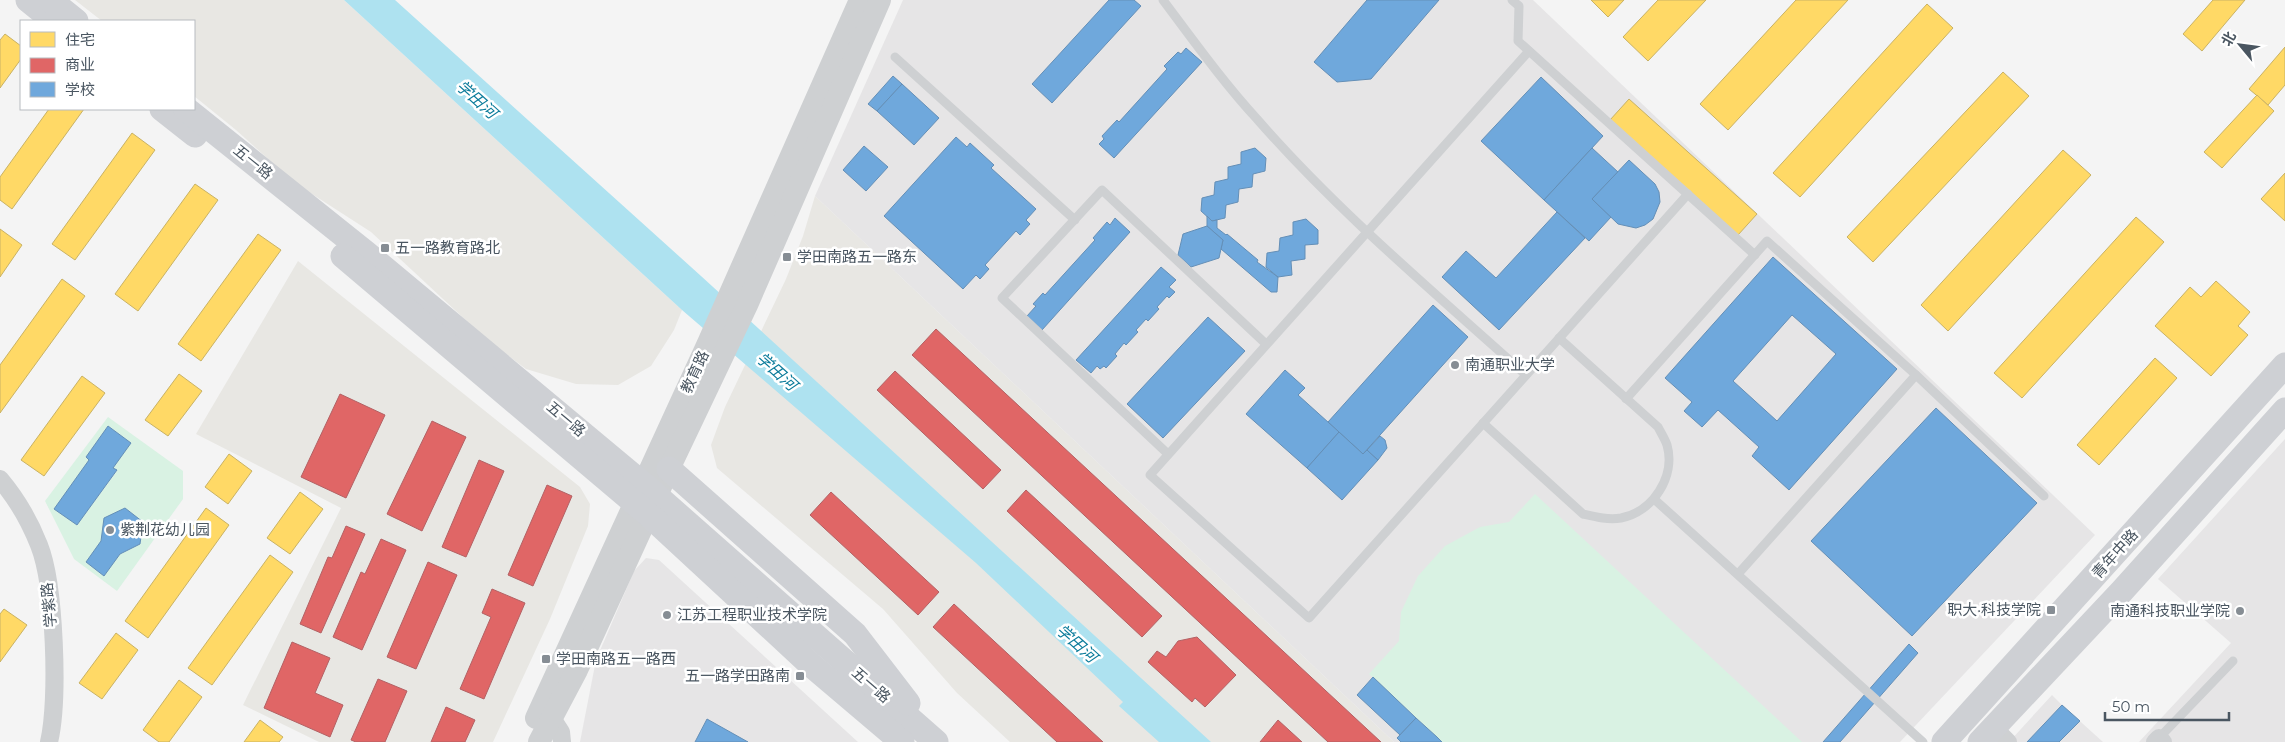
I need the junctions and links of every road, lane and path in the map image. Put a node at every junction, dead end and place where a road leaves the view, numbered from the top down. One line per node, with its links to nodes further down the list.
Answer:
1 (28, 0): 7 (main road)
2 (50, 0): 8 (main road)
3 (860, 0): 19 (street, 教育路)
4 (880, 0): 19 (street, 教育路)
5 (1163, 0): 15 (lane)
6 (1512, 0): 9 (lane)
7 (53, 20)
8 (75, 20)
9 (1529, 51): 13 (lane); 15 (lane)
10 (895, 56): 14 (lane)
11 (163, 110): 30 (main road, 五一路)
12 (187, 110): 30 (main road, 五一路)
13 (1688, 194): 16 (lane); 17 (lane)
14 (1075, 220): 18 (lane); 26 (lane)
15 (1367, 232): 18 (lane); 21 (lane)
16 (1755, 255): 22 (lane); 23 (lane)
17 (1559, 338): 21 (lane); 23 (lane)
18 (1266, 344): 26 (lane)
19 (715, 350): 27 (street, 教育路); 30 (street, 教育路)
20 (2285, 366): 44 (main road, 青年中路)
21 (1526, 375): 25 (lane)
22 (1916, 375): 29 (lane); 32 (lane)
23 (1626, 399): 31 (lane)
24 (2285, 410): 35 (main road, 青年中路)
25 (1483, 423): 26 (lane); 31 (lane)
26 (1168, 454)
27 (669, 469): 30 (street, 教育路); 42 (main road)
28 (0, 480): 37 (street, 学紫路)
29 (2044, 496)
30 (646, 499): 34 (street, 教育路); 38 (street, 教育路); 41 (main road, 五一路); 42 (main road, 五一路)
31 (1654, 499): 32 (lane)
32 (1738, 574): 43 (lane)
33 (2233, 661): 36 (lane)
34 (552, 718): 39 (street, 教育路); 40 (street)
35 (1994, 737)
36 (2159, 741)
37 (49, 742)
38 (526, 742)
39 (539, 742)
40 (562, 742)
41 (902, 742)
42 (937, 742)
43 (1923, 742)
44 (1944, 742)

